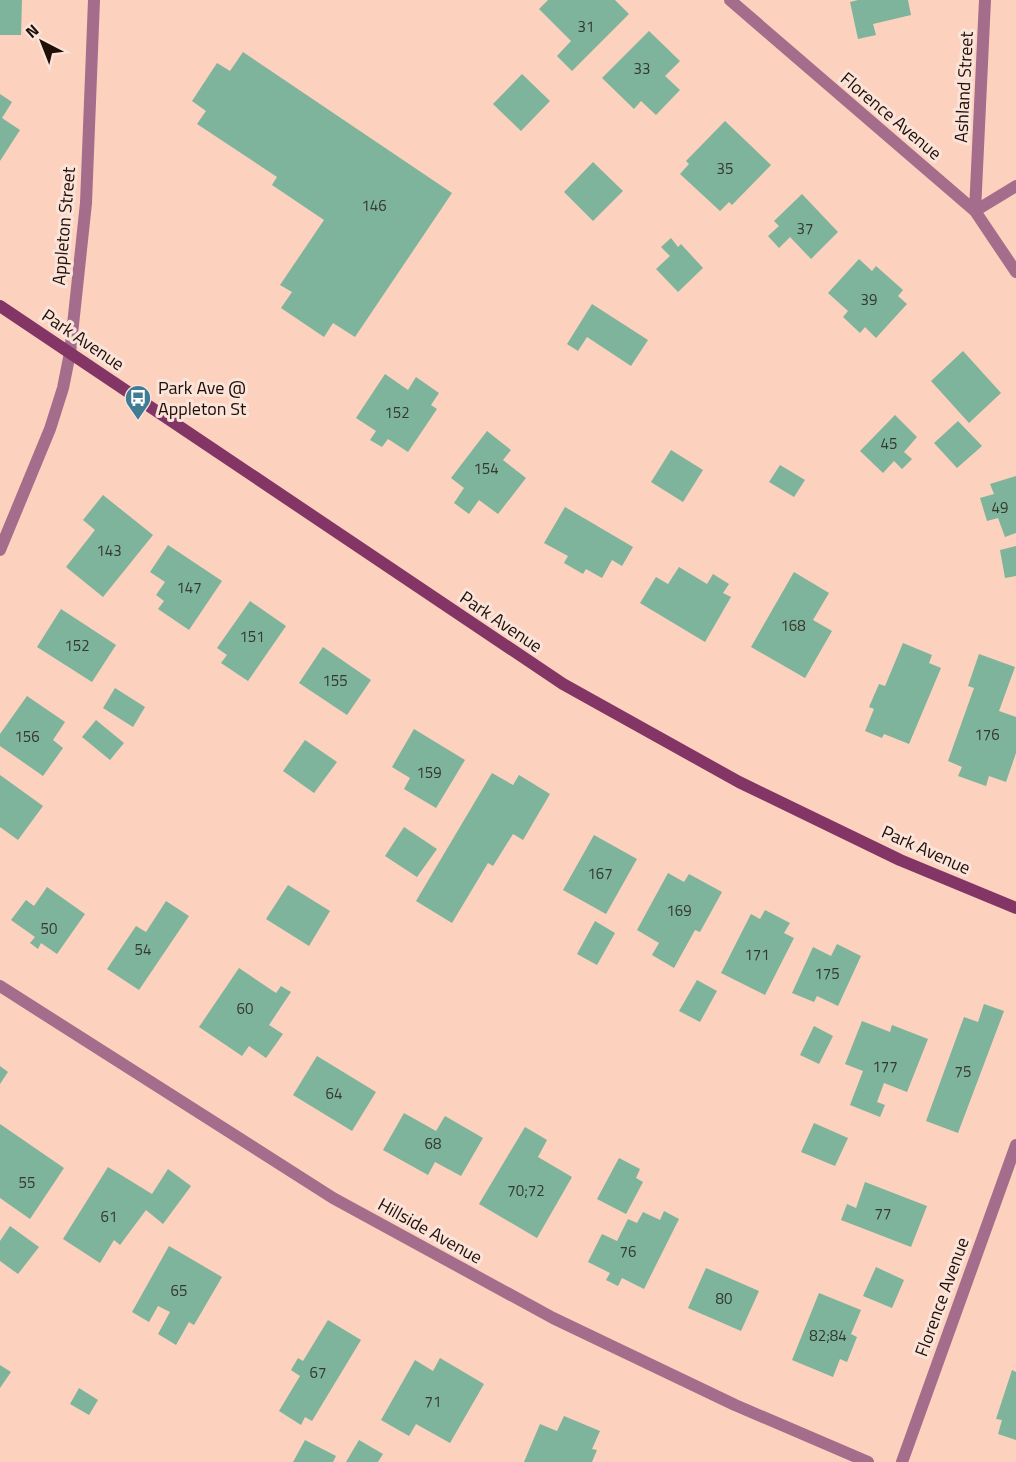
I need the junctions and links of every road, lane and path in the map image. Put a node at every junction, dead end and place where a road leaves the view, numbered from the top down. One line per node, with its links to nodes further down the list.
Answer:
1 (94, 0): 8 (street, Appleton Street)
2 (730, 0): 5 (street, Florence Avenue)
3 (985, 0): 5 (street, Ashland Street)
4 (1016, 186): 5 (street)
5 (975, 211): 6 (street, Florence Avenue)
6 (1016, 272)
7 (0, 306): 8 (main road, Park Avenue)
8 (70, 353): 9 (street, Appleton Street); 10 (main road, Park Avenue)
9 (0, 550)
10 (1016, 908)
11 (0, 986): 13 (street, Hillside Avenue)
12 (1016, 1145): 14 (street, Florence Avenue)
13 (868, 1462)
14 (902, 1462)

